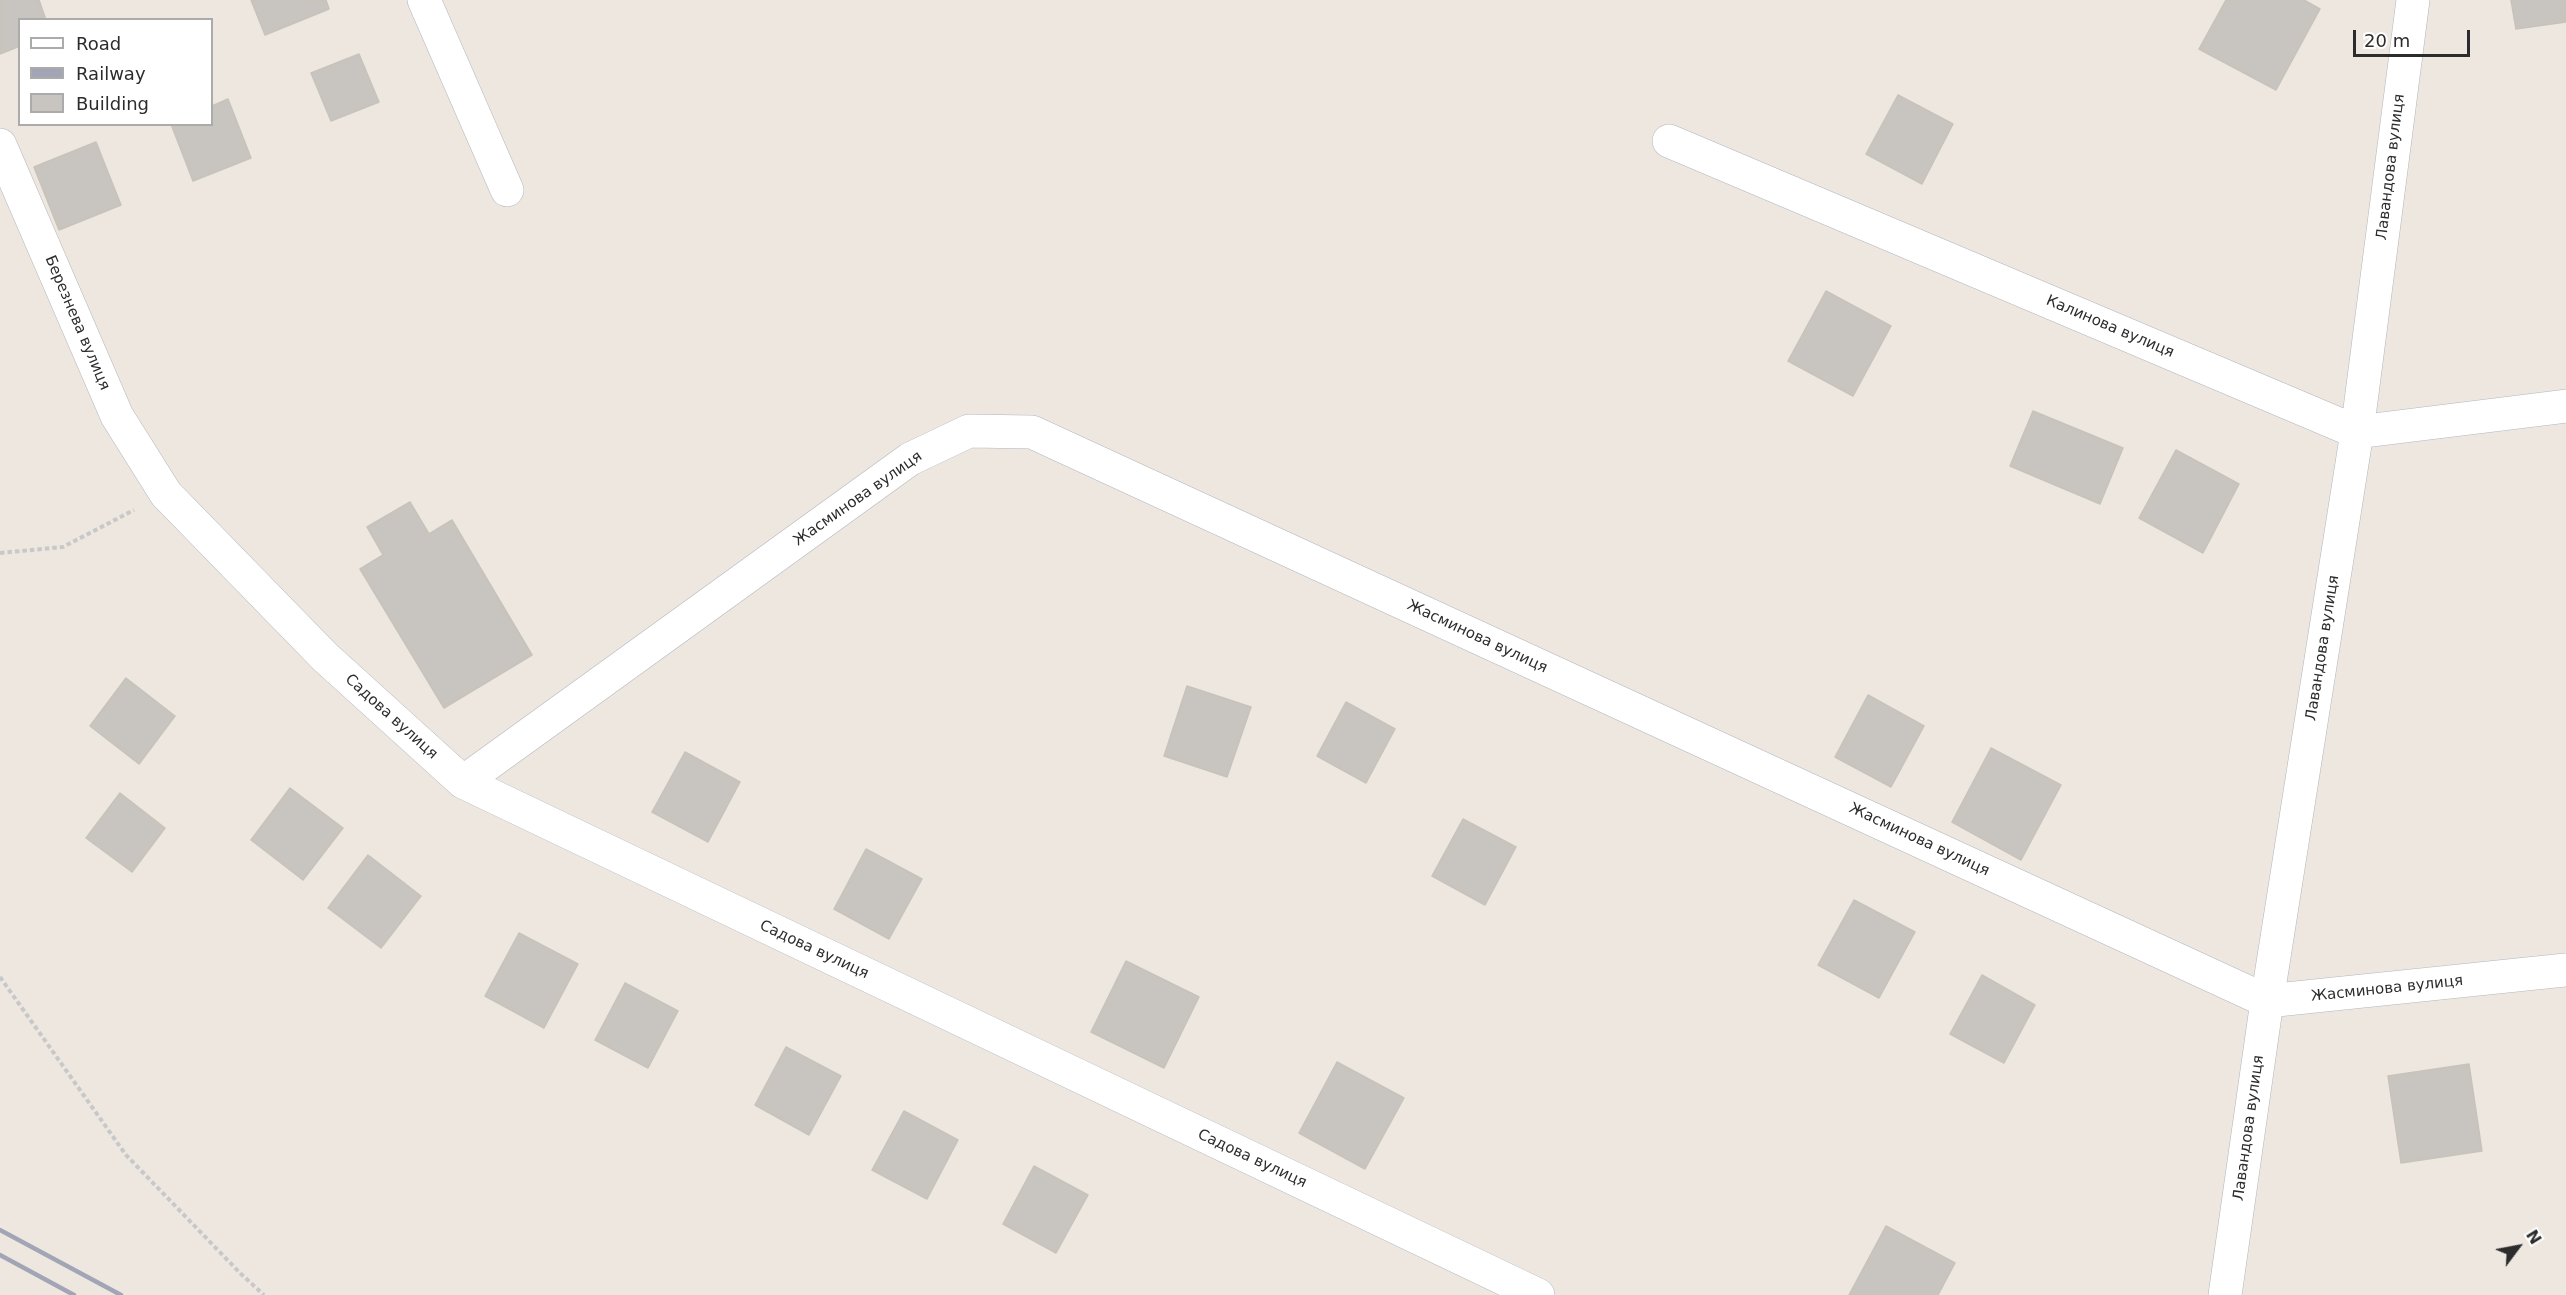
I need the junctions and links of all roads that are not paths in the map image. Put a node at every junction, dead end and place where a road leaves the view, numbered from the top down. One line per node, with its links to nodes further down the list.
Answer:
1 (424, 0): 5 (street)
2 (2413, 0): 7 (street, Лавандова вулиця)
3 (1669, 141): 7 (street, Калинова вулиця)
4 (0, 145): 8 (street, Березнева вулиця)
5 (507, 190)
6 (2566, 406): 7 (street)
7 (2357, 432): 11 (street, Лавандова вулиця)
8 (166, 494): 9 (street, Садова вулиця)
9 (463, 783): 11 (street, Жасминова вулиця); 12 (street, Садова вулиця)
10 (2566, 970): 11 (street, Жасминова вулиця)
11 (2267, 1001): 13 (street, Лавандова вулиця)
12 (1538, 1295)
13 (2225, 1295)

